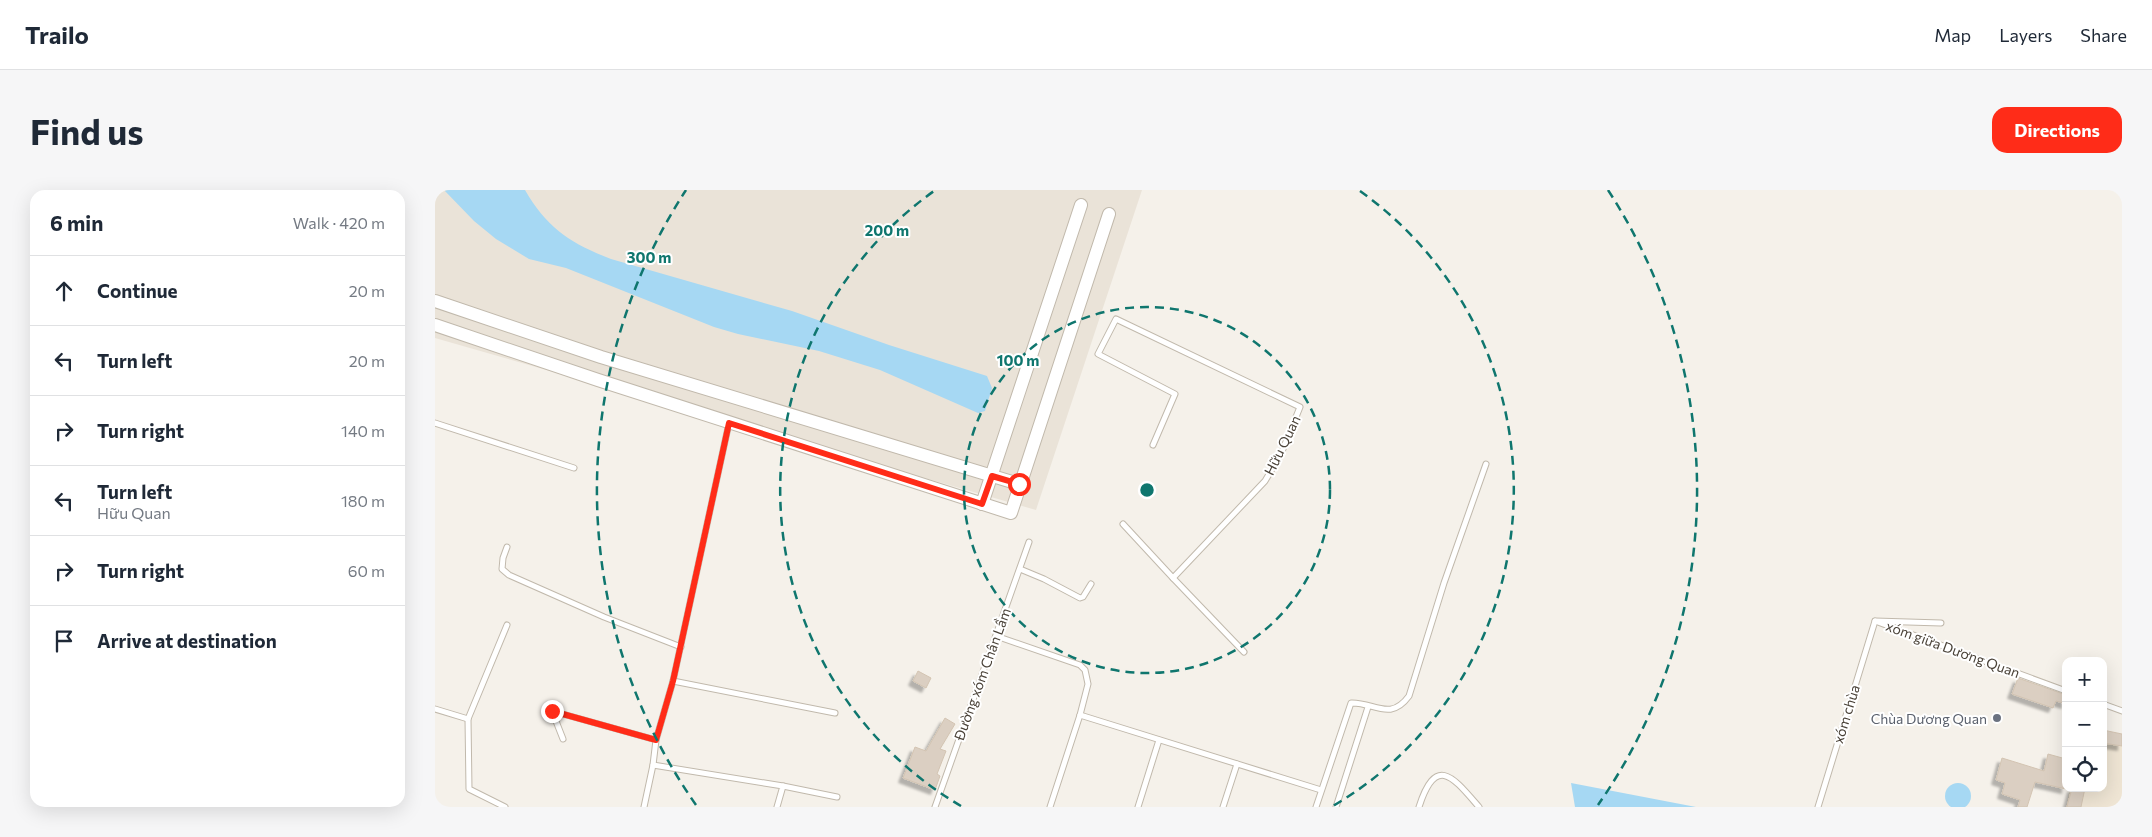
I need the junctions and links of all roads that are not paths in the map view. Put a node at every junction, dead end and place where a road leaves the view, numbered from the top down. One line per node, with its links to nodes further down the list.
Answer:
1 (1081, 205): 10 (street)
2 (1109, 214): 11 (street)
3 (435, 301): 10 (street)
4 (435, 325): 6 (street)
5 (435, 422): 9 (lane)
6 (729, 423): 12 (street); 23 (lane)
7 (1153, 445): 17 (lane, Hữu Quan)
8 (1486, 464): 28 (lane)
9 (574, 468)
10 (992, 476): 11 (street); 12 (street)
11 (1019, 484): 12 (street)
12 (982, 504)
13 (1123, 524): 17 (lane)
14 (1029, 542): 16 (lane, Đường xóm Chân Lầm)
15 (507, 546): 23 (lane)
16 (1020, 569): 18 (lane); 22 (lane, Đường xóm Chân Lầm)
17 (1173, 578): 24 (lane)
18 (1091, 584)
19 (1875, 621): 20 (lane, xóm giữa Dương Quan); 26 (lane, xóm giữa Dương Quan); 53 (lane, xóm chùa)
20 (1941, 623)
21 (507, 626): 33 (lane)
22 (996, 636): 32 (lane); 45 (lane, Đường xóm Chân Lầm)
23 (681, 647): 25 (lane)
24 (1244, 652)
25 (673, 681): 31 (lane); 35 (lane)
26 (2062, 689)
27 (2107, 705): 30 (lane)
28 (1369, 707): 40 (lane); 50 (lane)
29 (435, 709): 33 (lane)
30 (2122, 711)
31 (835, 713)
32 (1080, 715): 36 (lane); 46 (lane)
33 (468, 719): 42 (lane)
34 (563, 739): 35 (lane)
35 (656, 740): 38 (lane)
36 (1159, 740): 37 (lane); 47 (lane)
37 (1237, 764): 40 (lane); 48 (lane)
38 (653, 765): 39 (lane); 43 (lane)
39 (783, 786): 41 (lane); 44 (lane)
40 (1321, 790): 49 (lane)
41 (837, 797)
42 (505, 807)
43 (644, 807)
44 (777, 807)
45 (935, 807)
46 (1050, 807)
47 (1138, 807)
48 (1223, 807)
49 (1315, 807)
50 (1336, 807)
51 (1419, 807): 52 (lane)
52 (1479, 807)
53 (1818, 807)

